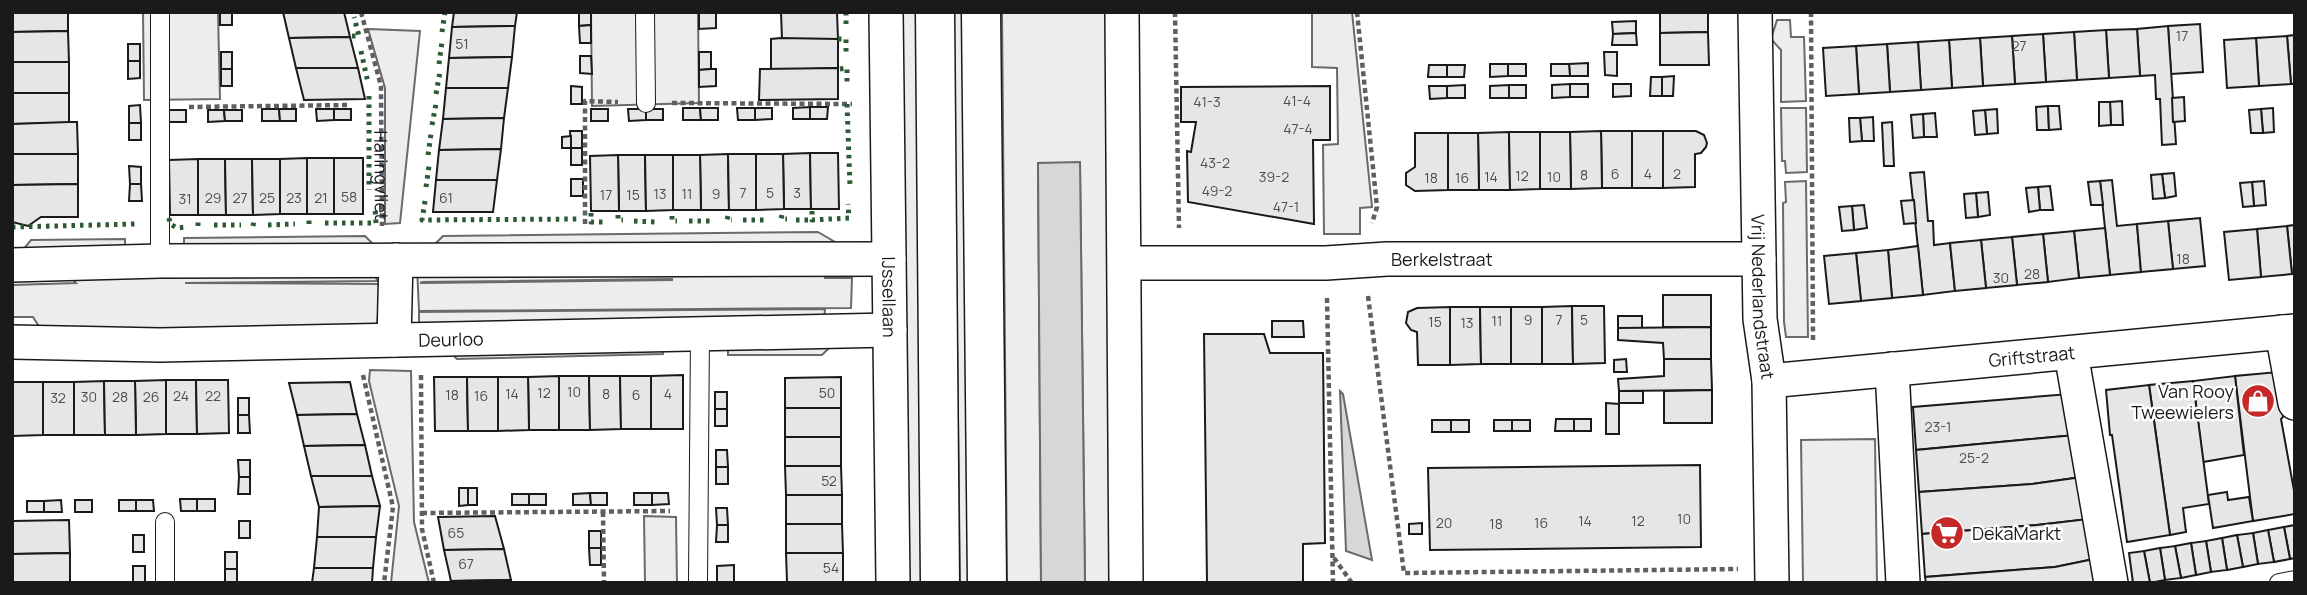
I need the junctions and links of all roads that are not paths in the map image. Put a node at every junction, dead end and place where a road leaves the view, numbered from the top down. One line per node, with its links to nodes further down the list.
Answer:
1 (160, 12): 12 (lane)
2 (645, 12): 8 (lane)
3 (886, 12): 9 (street, IJssellaan)
4 (935, 12): 30 (main road)
5 (981, 12): 31 (main road)
6 (1122, 12): 13 (street)
7 (1755, 12): 10 (street, Vrij Nederlandstraat)
8 (646, 103)
9 (889, 259): 11 (street); 15 (street, IJssellaan)
10 (1759, 259): 13 (street, Berkelstraat); 22 (street, Vrij Nederlandstraat)
11 (396, 260): 12 (street); 18 (street)
12 (160, 261): 14 (street)
13 (1125, 263): 32 (street)
14 (12, 265)
15 (890, 330): 17 (street, Deurloo); 29 (street, IJssellaan)
16 (2288, 331): 20 (street, Griftstraat); 23 (street)
17 (700, 334): 18 (street, Deurloo); 28 (lane)
18 (394, 340): 19 (street, Deurloo)
19 (12, 342)
20 (2071, 353): 21 (street, Griftstraat); 34 (street)
21 (1892, 369): 22 (street, Griftstraat); 33 (street)
22 (1769, 381): 25 (street, Vrij Nederlandstraat)
23 (2295, 403)
24 (164, 522): 27 (lane)
25 (1772, 575)
26 (2295, 580): 35 (lane)
27 (165, 583)
28 (698, 583)
29 (893, 583)
30 (940, 583)
31 (987, 583)
32 (1126, 583)
33 (1903, 583)
34 (2111, 583)
35 (2278, 583)

